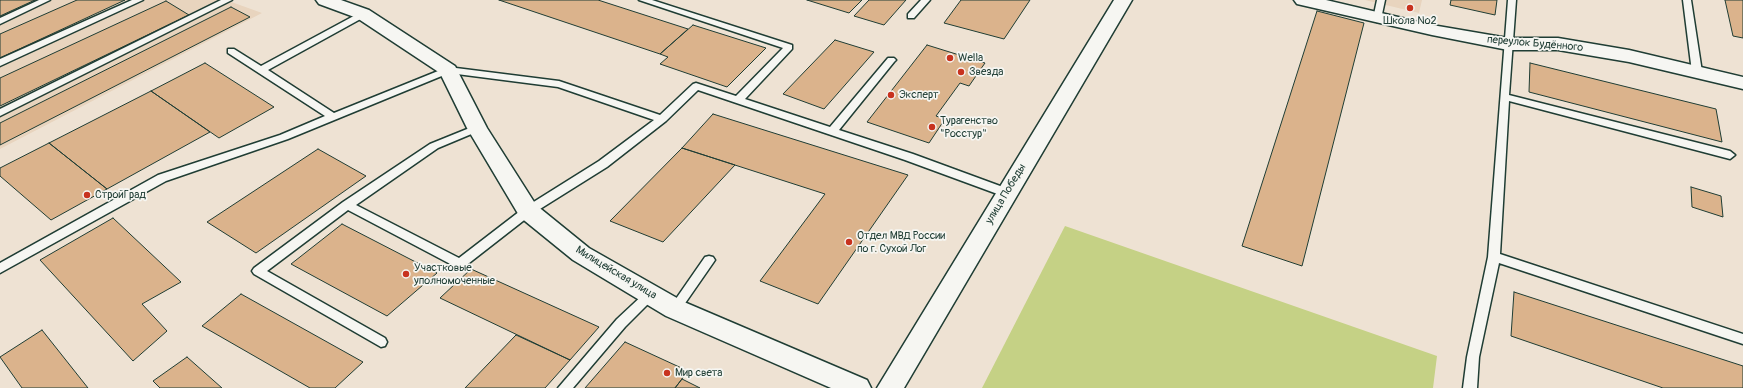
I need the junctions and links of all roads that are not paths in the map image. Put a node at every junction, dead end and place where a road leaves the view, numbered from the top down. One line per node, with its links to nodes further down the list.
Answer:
1 (46, 0): 15 (lane)
2 (139, 0): 19 (lane)
3 (228, 0): 26 (lane)
4 (325, 0): 12 (street)
5 (643, 0): 25 (lane)
6 (926, 0): 13 (lane)
7 (1123, 0): 32 (street, улица Победы)
8 (1303, 0): 14 (street, переулок Будённого)
9 (1381, 0): 14 (lane)
10 (1512, 0): 16 (lane)
11 (1687, 0): 22 (lane)
12 (362, 14): 20 (lane); 21 (street)
13 (911, 16)
14 (1377, 19): 16 (street, переулок Будённого)
15 (0, 21)
16 (1508, 44): 22 (street, переулок Будённого); 24 (lane)
17 (231, 51): 20 (lane)
18 (891, 60): 30 (lane)
19 (0, 63)
20 (261, 70): 27 (lane)
21 (448, 70): 27 (lane); 28 (lane); 29 (street, Милицейская улица)
22 (1697, 72): 23 (street, переулок Будённого)
23 (1743, 83)
24 (1504, 97): 31 (lane); 35 (lane)
25 (738, 100): 28 (lane); 30 (lane)
26 (0, 113)
27 (333, 117): 37 (lane)
28 (662, 119): 34 (lane)
29 (477, 128): 33 (lane); 34 (street, Милицейская улица)
30 (833, 131): 32 (lane)
31 (1730, 155)
32 (1007, 193): 44 (street, улица Победы)
33 (347, 205): 34 (lane); 41 (lane)
34 (528, 211): 38 (street, Милицейская улица)
35 (1494, 257): 40 (lane); 45 (lane)
36 (709, 260): 39 (lane)
37 (0, 268)
38 (651, 294): 39 (street, Милицейская улица); 42 (lane)
39 (675, 308): 43 (street, Милицейская улица)
40 (1743, 338)
41 (381, 342)
42 (565, 388)
43 (858, 388)
44 (890, 388)
45 (1470, 388)

